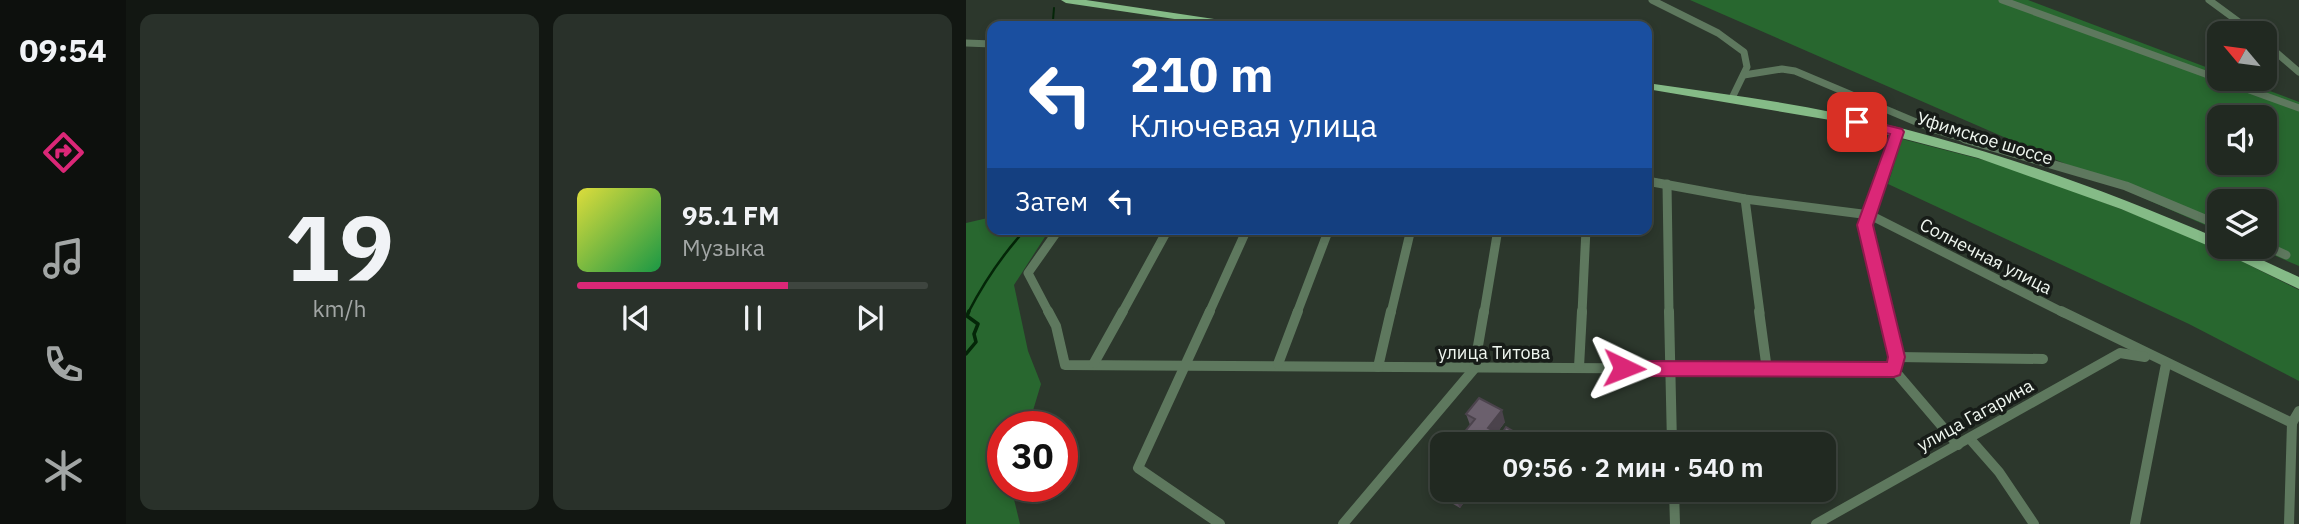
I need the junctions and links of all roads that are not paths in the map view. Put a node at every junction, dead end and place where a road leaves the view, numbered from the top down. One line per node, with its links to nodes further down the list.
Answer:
1 (1066, 0): 5 (main road)
2 (1652, 0): 11 (street)
3 (2002, 0): 14 (street)
4 (2209, 0): 6 (street)
5 (1202, 21)
6 (2238, 21)
7 (966, 43): 8 (street)
8 (987, 44)
9 (2277, 53): 10 (street)
10 (2299, 72)
11 (1744, 75): 13 (street); 20 (street)
12 (1652, 87): 13 (main road, Уфимское шоссе)
13 (1731, 99): 15 (main road, Уфимское шоссе)
14 (2299, 107)
15 (1898, 132): 19 (street); 28 (main road, Уфимское шоссе)
16 (1652, 182): 17 (street, Солнечная улица)
17 (1667, 184): 18 (street, Солнечная улица); 43 (street)
18 (1745, 199): 19 (street, Солнечная улица); 44 (street)
19 (1870, 215): 33 (street); 34 (street, Солнечная улица)
20 (2207, 221)
21 (1055, 235): 36 (street, улица Титова)
22 (1165, 235): 36 (street)
23 (1244, 235): 39 (street)
24 (1327, 235): 37 (street)
25 (1410, 235): 40 (street)
26 (1497, 235): 42 (street)
27 (1586, 235): 41 (street)
28 (2207, 241)
29 (2277, 251): 30 (street)
30 (2286, 255)
31 (2249, 259): 32 (main road, Уфимское шоссе)
32 (2299, 282)
33 (1897, 357): 35 (street); 45 (street)
34 (2154, 358): 38 (street, Солнечная улица); 49 (street, улица Гагарина)
35 (2043, 359)
36 (1094, 363): 39 (street, улица Титова)
37 (1278, 364): 39 (street, улица Титова); 40 (street, улица Титова)
38 (2166, 364): 47 (street, Солнечная улица); 57 (street)
39 (1184, 366): 52 (street)
40 (1378, 367): 42 (street, улица Титова)
41 (1579, 367): 42 (street, улица Титова); 43 (street, улица Титова)
42 (1474, 369): 53 (street)
43 (1670, 370): 44 (street, улица Титова); 48 (street)
44 (1767, 370): 45 (street, улица Титова)
45 (1894, 370): 50 (street)
46 (2299, 411): 47 (street)
47 (2292, 423): 58 (street)
48 (1672, 432)
49 (1970, 439): 50 (street, улица Гагарина); 56 (street)
50 (1958, 444): 55 (street, улица Гагарина)
51 (1674, 502): 54 (street)
52 (1220, 524)
53 (1343, 524)
54 (1675, 524)
55 (1816, 524)
56 (2034, 524)
57 (2135, 524)
58 (2290, 524)

